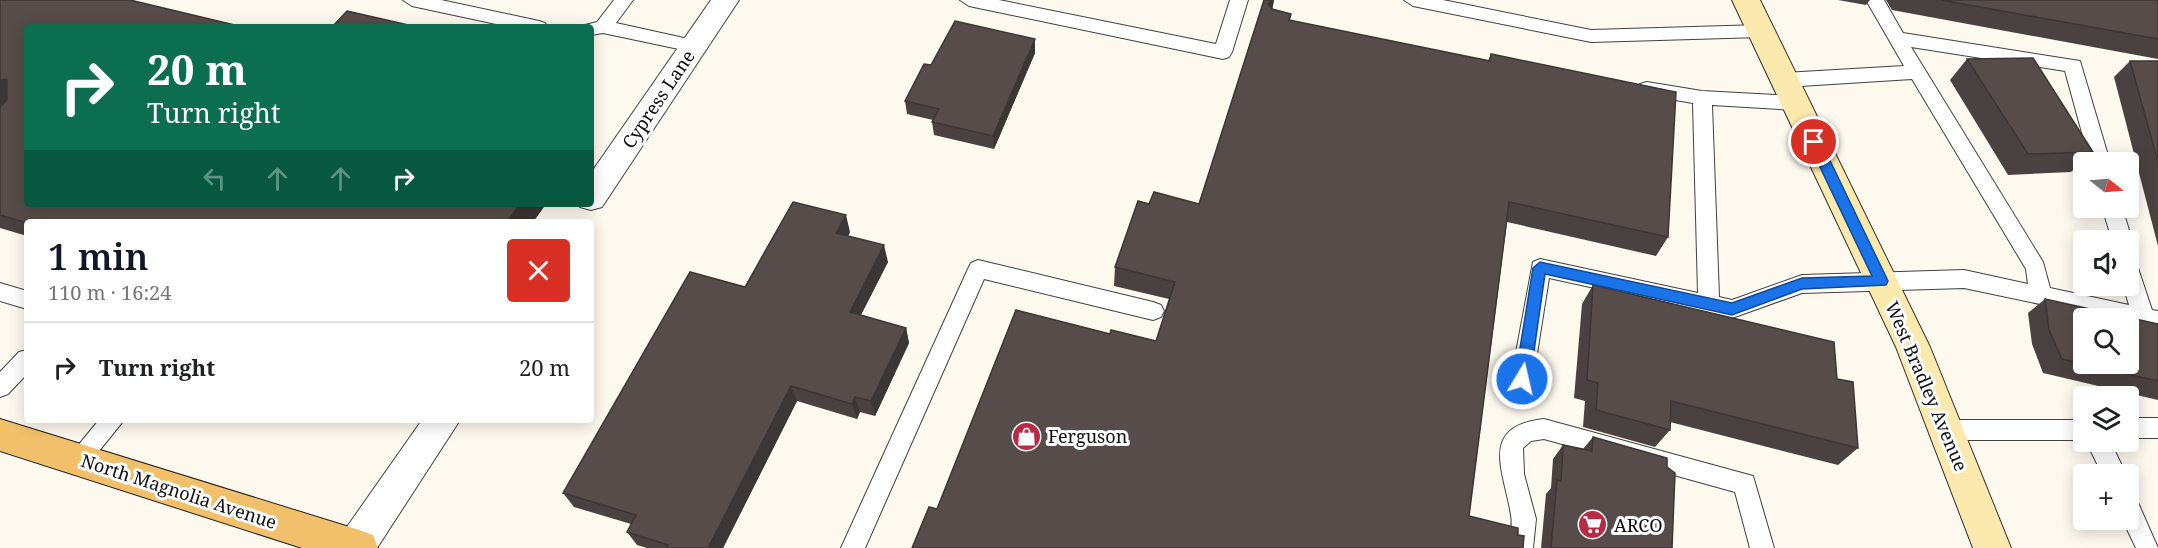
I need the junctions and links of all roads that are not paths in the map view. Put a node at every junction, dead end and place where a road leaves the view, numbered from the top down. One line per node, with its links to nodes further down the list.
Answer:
1 (412, 0): 9 (lane)
2 (624, 0): 10 (lane)
3 (725, 0): 13 (street, Cypress Lane)
4 (969, 0): 5 (lane)
5 (1239, 0)
6 (1413, 0): 11 (lane)
7 (1746, 0): 11 (main road, West Bradley Avenue)
8 (1875, 0): 12 (lane)
9 (525, 24)
10 (597, 28): 13 (lane)
11 (1761, 31): 16 (main road, West Bradley Avenue)
12 (1897, 38): 14 (lane); 18 (lane)
13 (693, 46): 19 (street, Cypress Lane)
14 (1917, 72): 16 (lane); 23 (lane)
15 (1631, 86): 17 (lane)
16 (1790, 91): 17 (lane); 20 (main road, West Bradley Avenue)
17 (1702, 98): 25 (lane)
18 (2097, 152)
19 (594, 194)
20 (1881, 281): 23 (lane); 25 (lane); 35 (main road, West Bradley Avenue)
21 (2139, 291): 27 (lane)
22 (0, 292): 24 (lane)
23 (2041, 295): 27 (lane)
24 (24, 299)
25 (1709, 304): 29 (lane)
26 (1153, 311): 41 (lane)
27 (2151, 319)
28 (24, 361): 30 (lane)
29 (1522, 379)
30 (0, 387)
31 (110, 423): 38 (lane)
32 (440, 423): 40 (street)
33 (2139, 428): 34 (lane)
34 (2158, 428)
35 (1946, 430): 36 (lane); 44 (main road, West Bradley Avenue)
36 (2073, 430)
37 (0, 435): 38 (main road, North Magnolia Avenue)
38 (79, 459): 40 (main road, North Magnolia Avenue)
39 (2139, 529): 45 (lane)
40 (358, 548)
41 (853, 548)
42 (1521, 548): 43 (lane)
43 (1762, 548)
44 (1992, 548)
45 (2148, 548)

